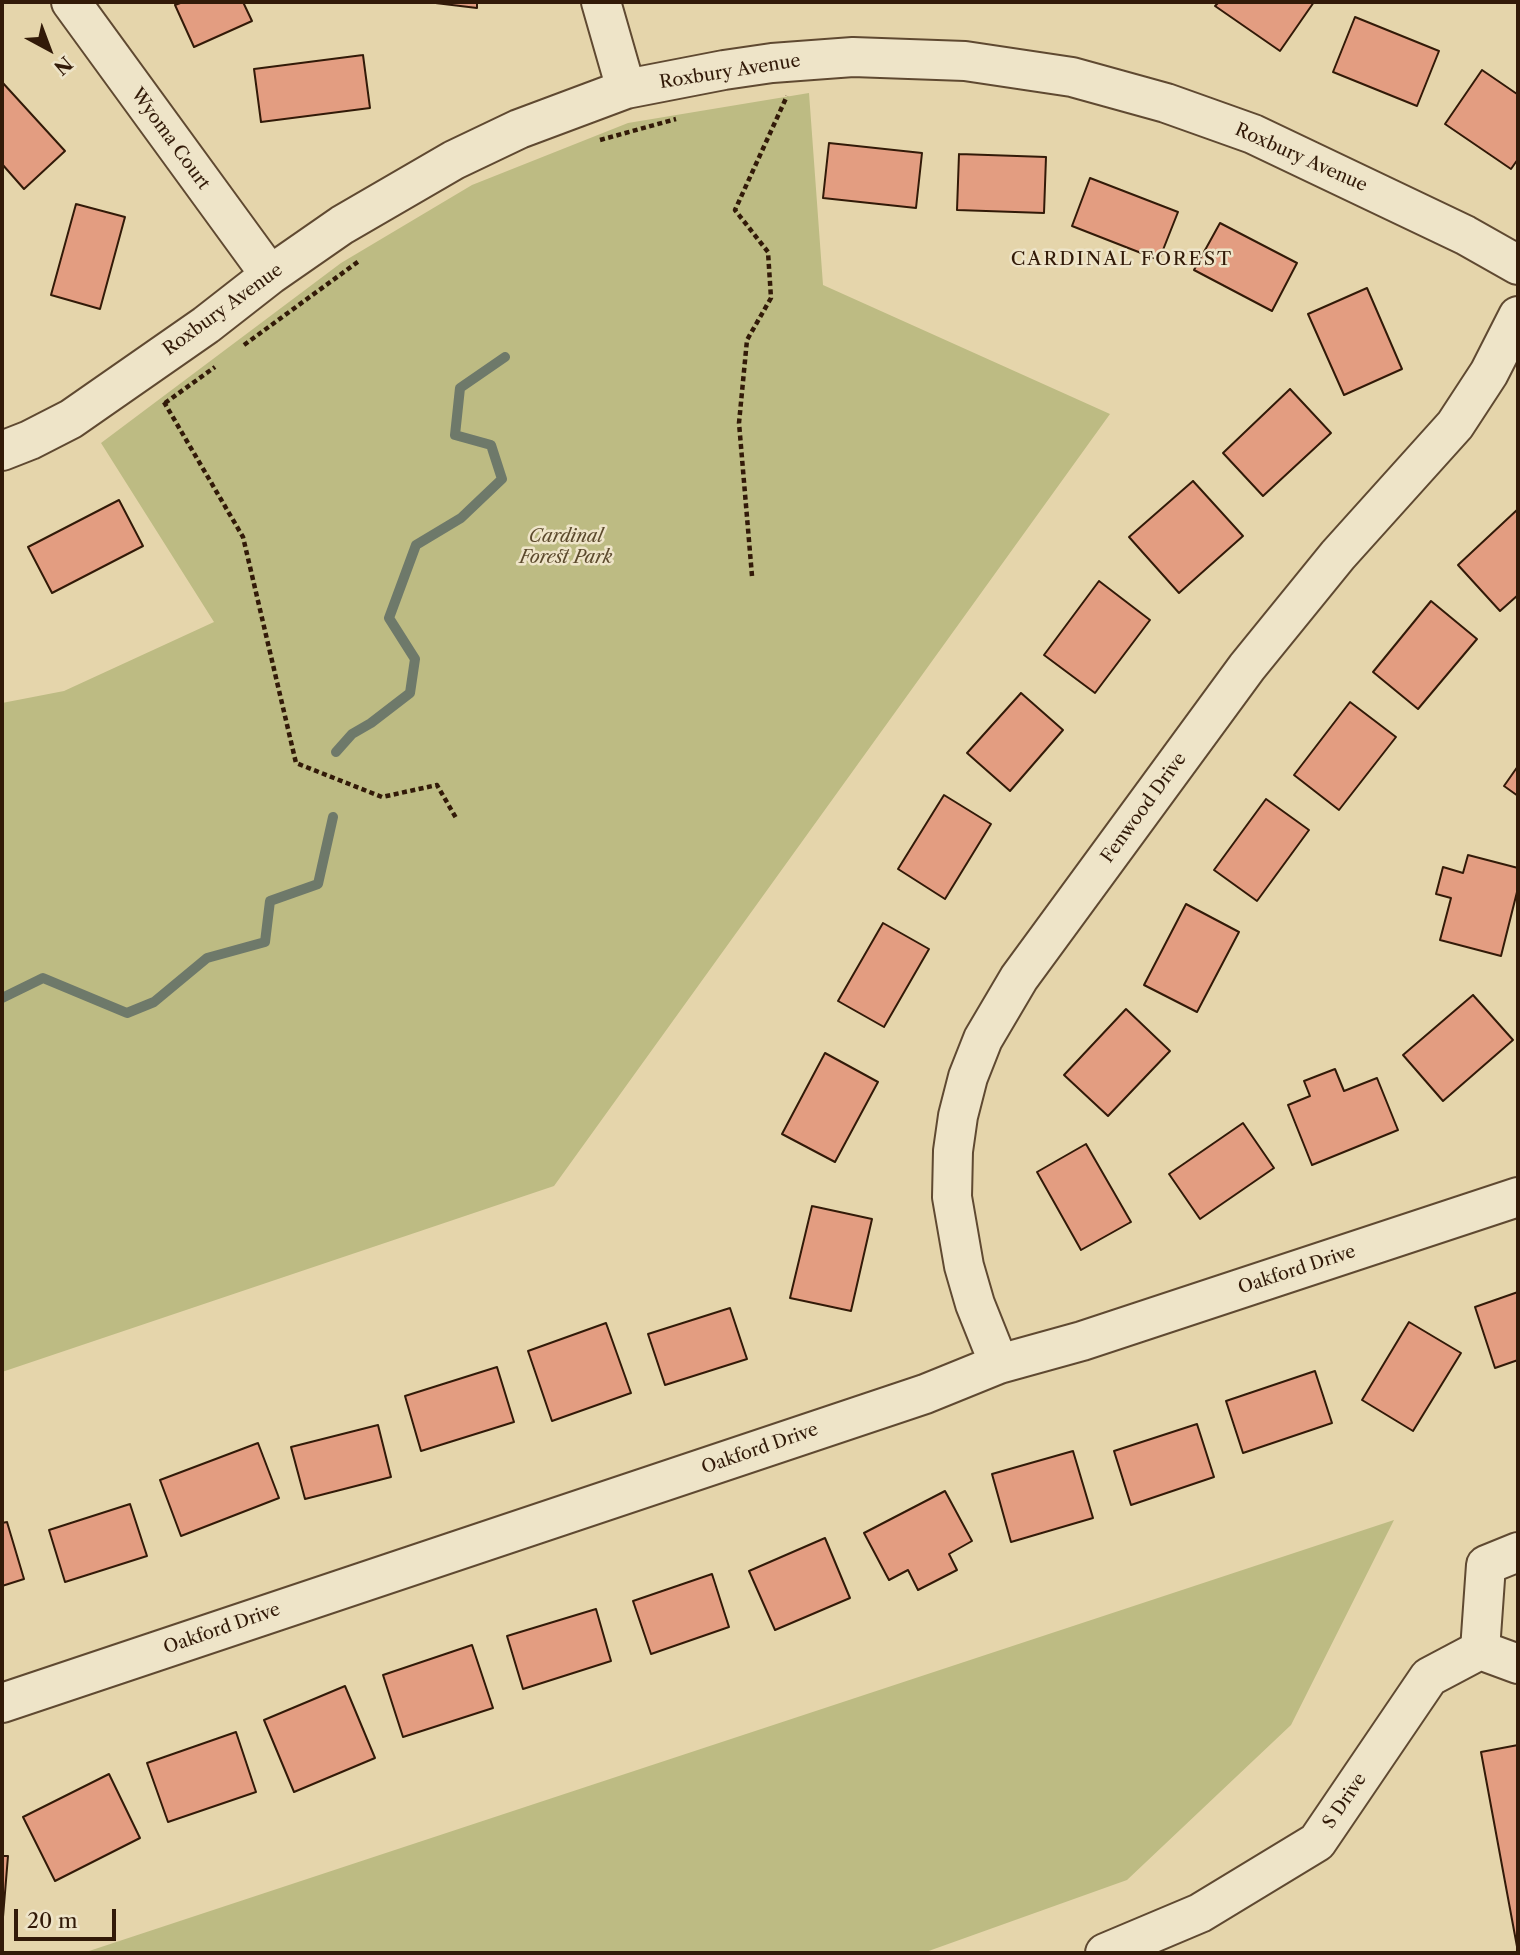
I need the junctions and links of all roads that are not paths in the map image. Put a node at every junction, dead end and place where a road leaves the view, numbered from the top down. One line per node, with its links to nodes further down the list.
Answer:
1 (71, 2): 5 (street, Wyoma Court)
2 (601, 2): 3 (street)
3 (626, 89): 4 (street, Roxbury Avenue); 5 (street, Roxbury Avenue)
4 (1518, 265)
5 (270, 275): 7 (street, Roxbury Avenue)
6 (1518, 316): 9 (street, Fenwood Drive)
7 (2, 451)
8 (1518, 1197): 9 (street, Oakford Drive)
9 (999, 1364): 13 (street, Oakford Drive)
10 (1518, 1552): 11 (street)
11 (1480, 1650): 12 (street); 14 (street, S Drive)
12 (1518, 1664)
13 (2, 1703)
14 (1105, 1953)

